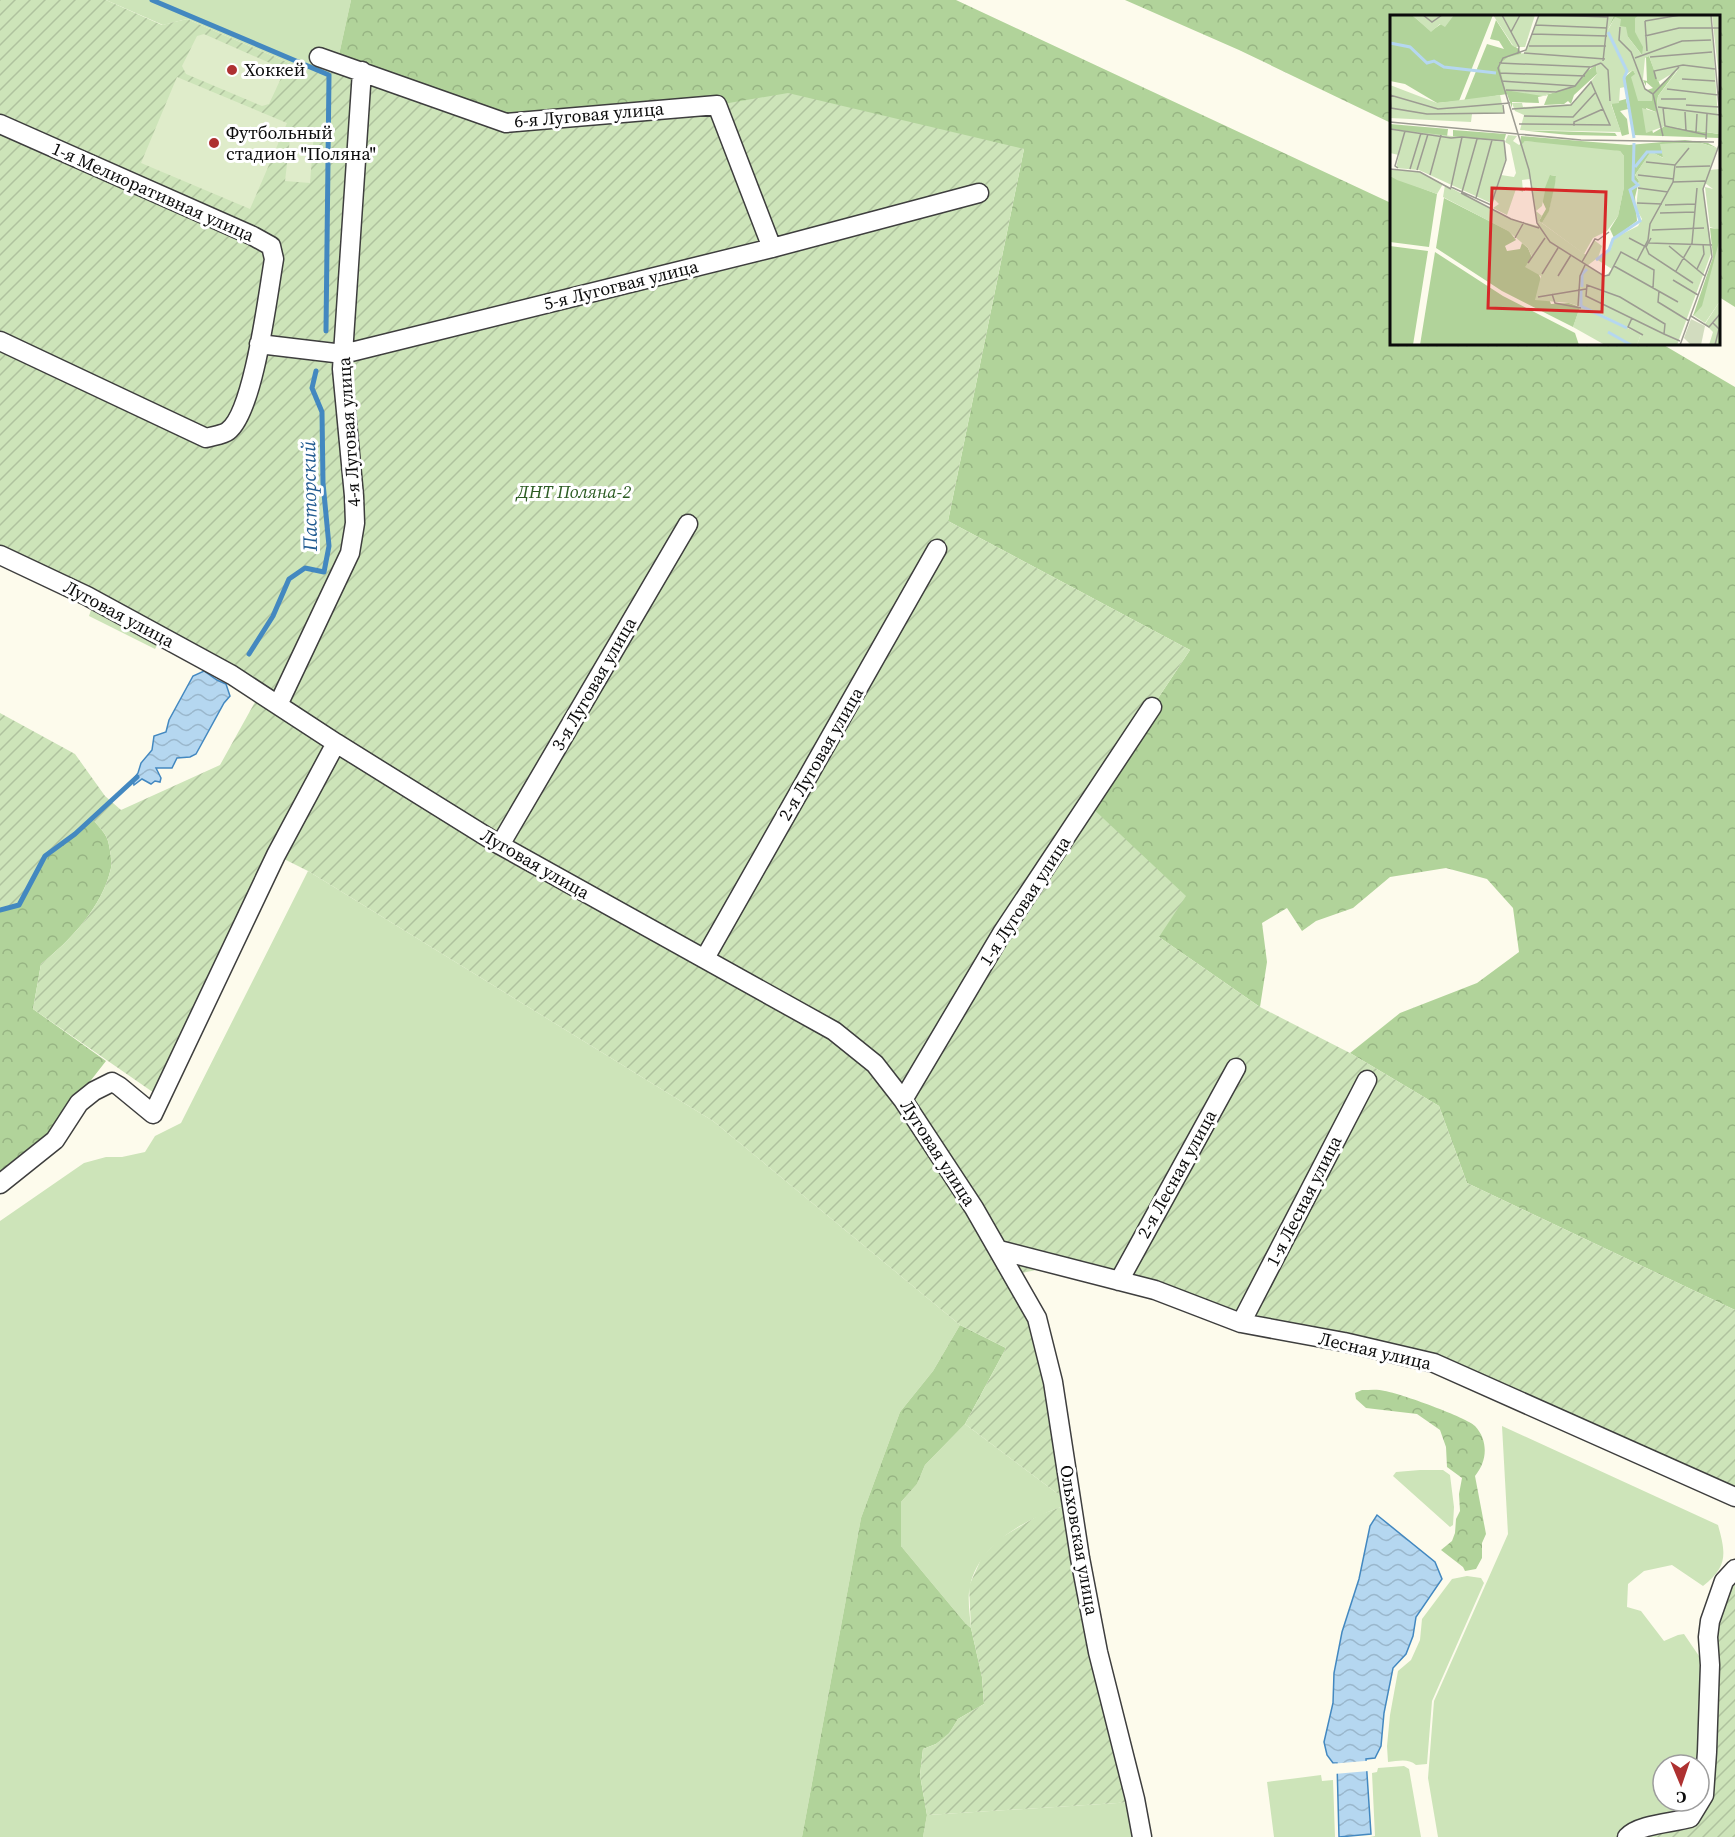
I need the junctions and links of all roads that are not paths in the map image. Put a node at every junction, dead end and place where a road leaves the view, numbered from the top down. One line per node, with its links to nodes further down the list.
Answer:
1 (319, 57): 2 (street, 6-я Луговая улица)
2 (362, 72): 5 (street, 6-я Луговая улица); 8 (street, 4-я Луговая улица)
3 (0, 124): 7 (street, 1-я Мелиоративная улица)
4 (979, 194): 5 (street, 5-я Лугогвая улица)
5 (772, 248): 8 (street, 5-я Лугогвая улица)
6 (0, 341): 7 (street, 1-я Мелиоративная улица)
7 (259, 344): 8 (street, 5-я Лугогвая улица)
8 (343, 354): 12 (street, 4-я Луговая улица)
9 (688, 524): 15 (street, 3-я Луговая улица)
10 (937, 549): 16 (street, 2-я Луговая улица)
11 (0, 555): 12 (street, Луговая улица)
12 (278, 705): 14 (street, Луговая улица)
13 (1152, 707): 19 (street, 1-я Луговая улица)
14 (336, 744): 15 (street, Луговая улица); 20 (street)
15 (500, 845): 16 (street, Луговая улица)
16 (705, 958): 19 (street, Луговая улица)
17 (1236, 1068): 22 (street, 2-я Лесная улица)
18 (1367, 1080): 23 (street, 1-я Лесная улица)
19 (903, 1100): 21 (street, Луговая улица)
20 (0, 1184)
21 (999, 1250): 22 (street, Лесная улица); 26 (street, Ольховская улица)
22 (1119, 1281): 23 (street, Лесная улица)
23 (1241, 1323): 24 (street, Лесная улица)
24 (1735, 1497)
25 (1735, 1569): 27 (street)
26 (1142, 1837)
27 (1627, 1837)

